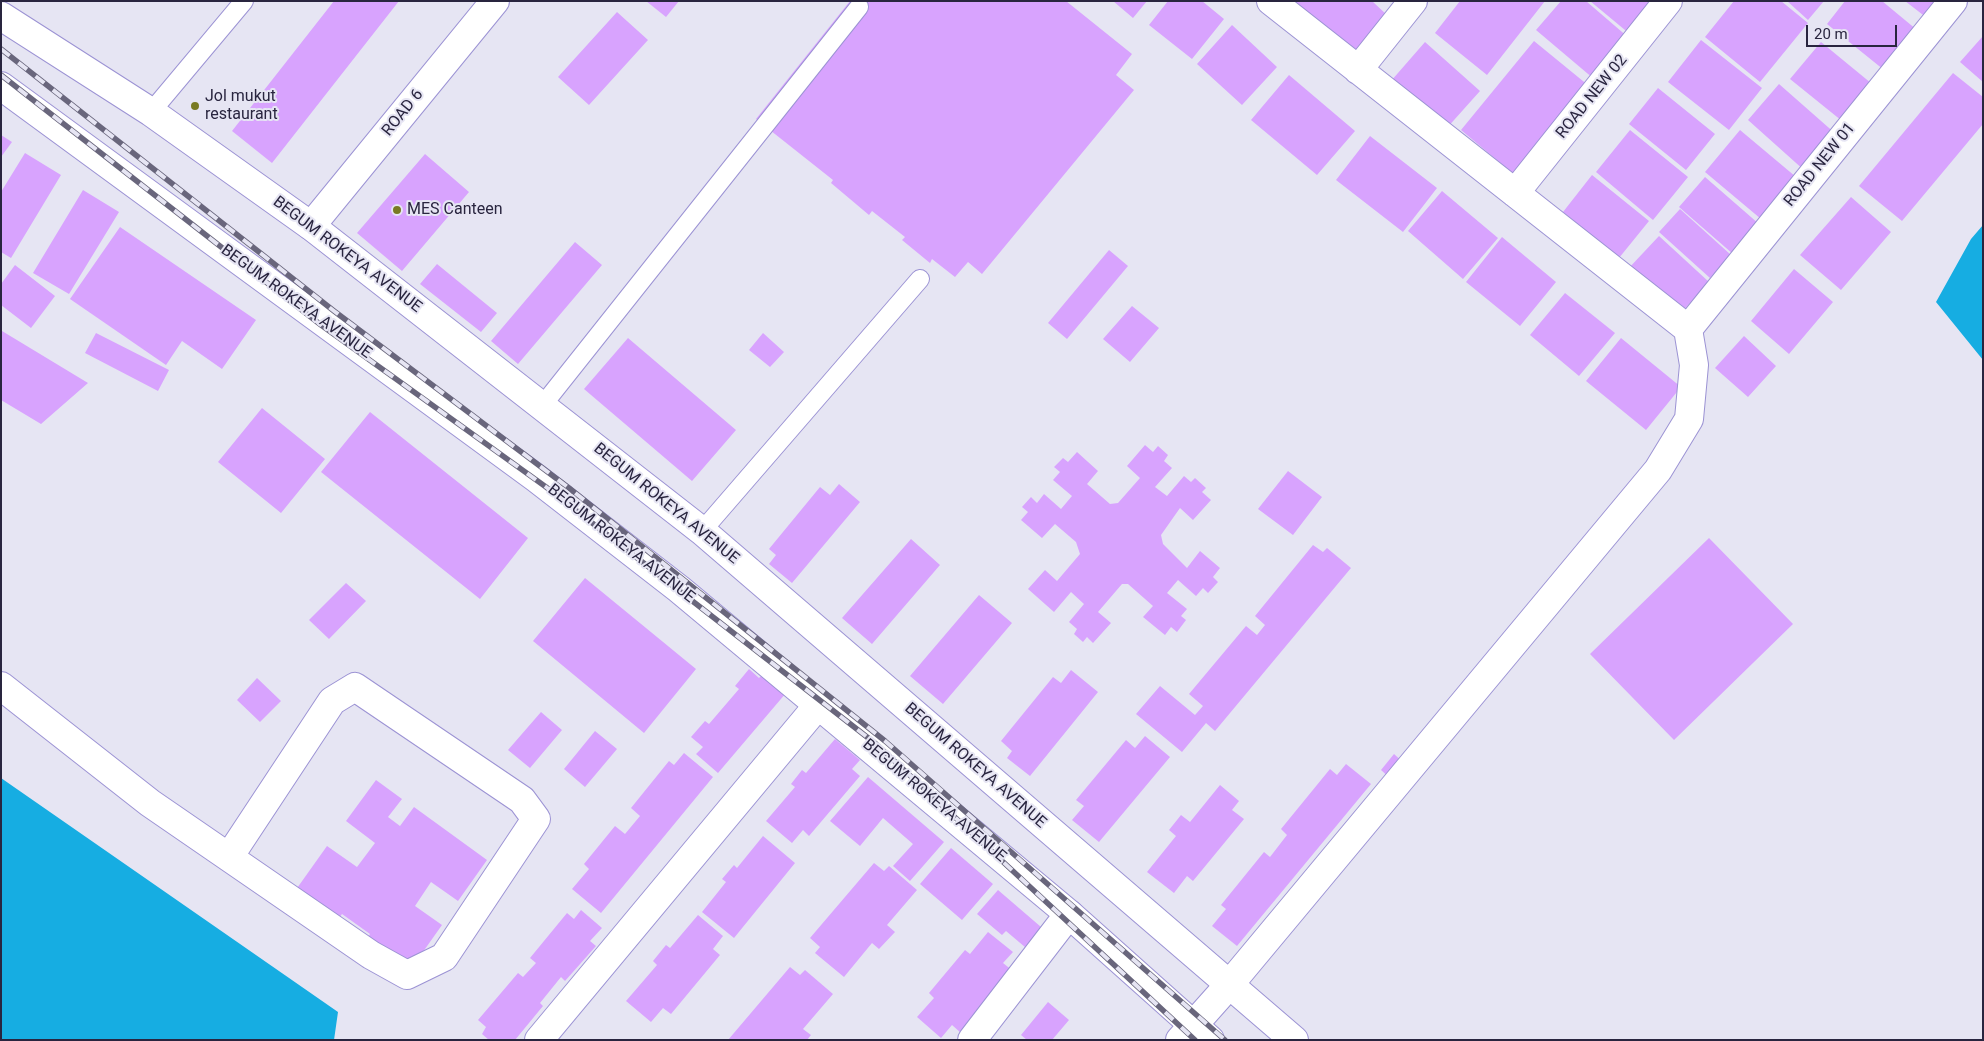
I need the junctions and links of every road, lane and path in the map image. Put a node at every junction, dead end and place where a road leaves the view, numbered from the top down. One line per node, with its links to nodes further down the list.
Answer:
1 (244, 1): 11 (lane)
2 (495, 1): 13 (street, ROAD 6)
3 (1271, 1): 9 (street)
4 (1413, 1): 9 (street)
5 (1668, 1): 12 (street, ROAD NEW 02)
6 (1953, 1): 15 (street, ROAD NEW 01)
7 (859, 7): 16 (lane)
8 (1, 16): 11 (street, BEGUM ROKEYA AVENUE)
9 (1358, 70): 12 (street)
10 (1, 86): 19 (street, BEGUM ROKEYA AVENUE)
11 (151, 112): 13 (street, BEGUM ROKEYA AVENUE)
12 (1515, 193): 15 (street)
13 (311, 226): 16 (street, BEGUM ROKEYA AVENUE)
14 (920, 279): 17 (lane)
15 (1688, 329): 22 (street)
16 (542, 406): 17 (street, BEGUM ROKEYA AVENUE)
17 (702, 531): 22 (street, BEGUM ROKEYA AVENUE)
18 (1, 686): 20 (street)
19 (819, 704): 21 (street, BEGUM ROKEYA AVENUE); 24 (street)
20 (229, 857): 20 (street)
21 (1069, 914): 23 (street, BEGUM ROKEYA AVENUE); 25 (street)
22 (1229, 985): 23 (street); 26 (street, BEGUM ROKEYA AVENUE)
23 (1194, 1035)
24 (539, 1040)
25 (972, 1040)
26 (1294, 1040)

